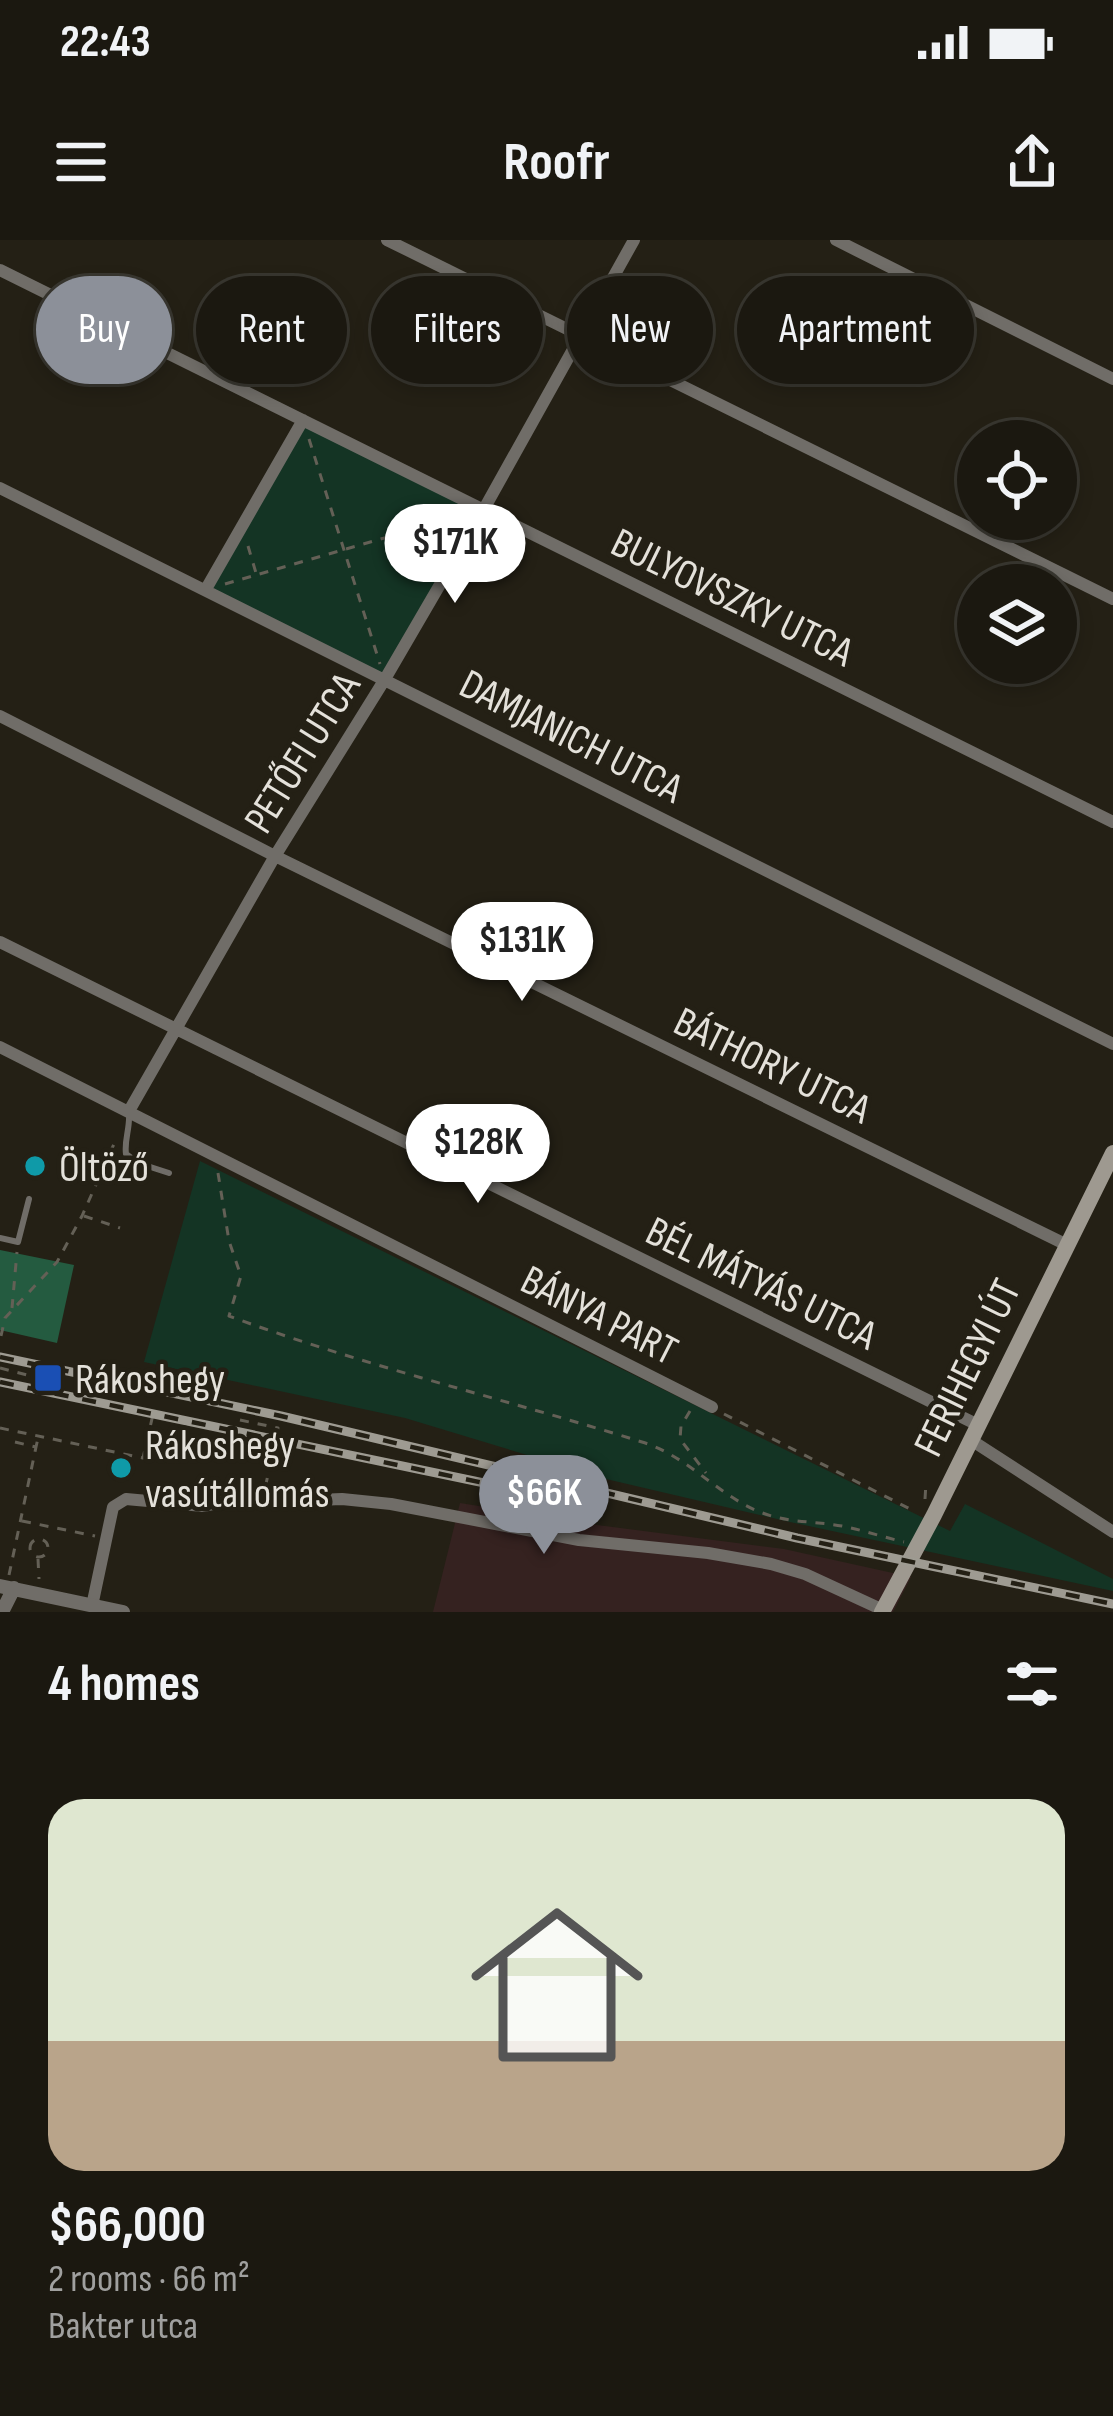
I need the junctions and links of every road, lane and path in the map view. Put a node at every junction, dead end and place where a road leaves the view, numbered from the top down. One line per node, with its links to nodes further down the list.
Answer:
1 (387, 240): 6 (street)
2 (634, 240): 5 (street, PETŐFI UTCA)
3 (836, 240): 8 (street)
4 (0, 270): 10 (street, BULYOVSZKY UTCA)
5 (614, 276)
6 (567, 329)
7 (567, 361): 12 (street, PETŐFI UTCA)
8 (1113, 379)
9 (678, 384): 17 (street)
10 (303, 420): 12 (street, BULYOVSZKY UTCA); 14 (path); 16 (street)
11 (0, 488): 16 (street, DAMJANICH UTCA)
12 (484, 509): 14 (path); 18 (street, PETŐFI UTCA); 20 (street, BULYOVSZKY UTCA)
13 (248, 546): 15 (path)
14 (344, 549): 15 (path); 18 (path)
15 (256, 574): 16 (path)
16 (206, 589): 18 (street, DAMJANICH UTCA)
17 (1113, 599)
18 (385, 679): 21 (street, PETŐFI UTCA); 24 (street, DAMJANICH UTCA)
19 (0, 716): 21 (street, BÁTHORY UTCA)
20 (1113, 822)
21 (275, 856): 23 (street, PETŐFI UTCA); 35 (street, BÁTHORY UTCA)
22 (0, 942): 23 (street, BÉL MÁTYÁS UTCA)
23 (175, 1029): 26 (street, PETŐFI UTCA); 44 (street, BÉL MÁTYÁS UTCA)
24 (1113, 1044)
25 (0, 1047): 26 (street, BÁNYA PART)
26 (129, 1111): 28 (street, BÁNYA PART); 29 (lane); 31 (path)
27 (1113, 1154): 35 (main road, FERIHEGYI ÚT)
28 (217, 1155): 40 (street, BÁNYA PART); 48 (path)
29 (169, 1173)
30 (29, 1199): 34 (lane)
31 (82, 1216): 32 (path); 36 (path)
32 (120, 1228)
33 (0, 1238): 34 (lane)
34 (18, 1242): 36 (path)
35 (1067, 1244): 44 (main road, FERIHEGYI ÚT)
36 (12, 1310): 37 (path)
37 (1, 1336)
38 (0, 1368): 39 (path)
39 (32, 1376)
40 (706, 1405): 48 (path); 52 (path, BÁNYA PART)
41 (154, 1410): 45 (path)
42 (240, 1420): 50 (path)
43 (0, 1428): 45 (path)
44 (974, 1432): 55 (street, BÉL MÁTYÁS UTCA); 65 (main road, FERIHEGYI ÚT)
45 (38, 1436): 47 (path)
46 (15, 1442): 47 (path)
47 (36, 1448): 53 (path)
48 (710, 1479): 59 (path)
49 (926, 1483): 51 (path)
50 (263, 1497): 64 (street); 65 (street)
51 (925, 1507)
52 (912, 1510)
53 (20, 1520): 54 (path); 58 (path)
54 (44, 1525): 56 (path); 57 (path)
55 (1112, 1529)
56 (96, 1536)
57 (40, 1540): 60 (path); 61 (path)
58 (16, 1543): 60 (path); 63 (path)
59 (905, 1543)
60 (30, 1546): 61 (path)
61 (38, 1557): 62 (path)
62 (39, 1582)
63 (8, 1583): 64 (street); 66 (street)
64 (92, 1606): 67 (street)
65 (883, 1611)
66 (2, 1612)
67 (123, 1612)

